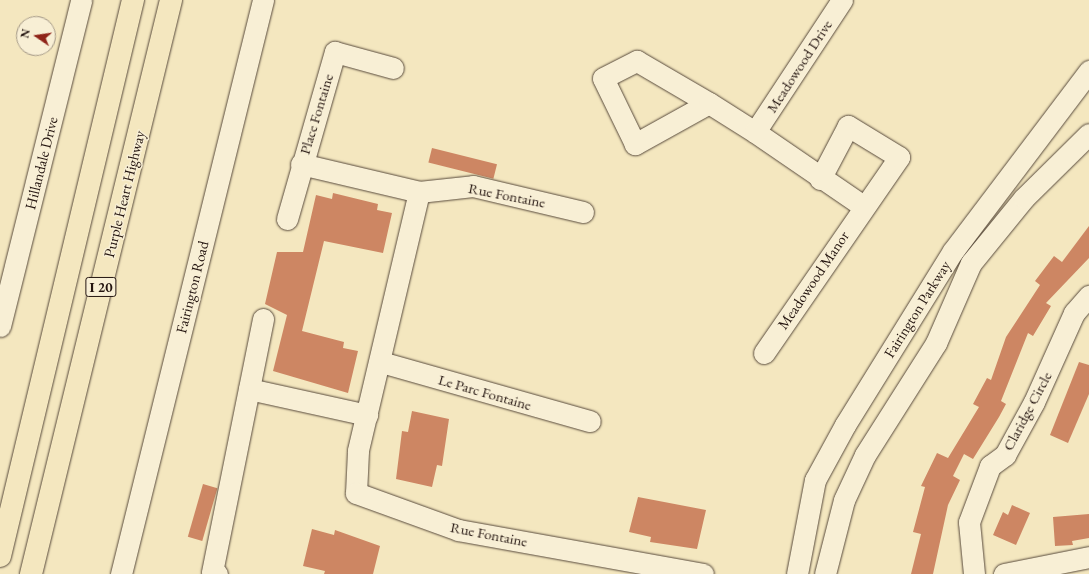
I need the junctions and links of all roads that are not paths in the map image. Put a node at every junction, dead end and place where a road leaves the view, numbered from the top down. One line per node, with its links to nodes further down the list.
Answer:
1 (81, 0): 19 (street, Hillandale Drive)
2 (133, 0): 25 (highway, I 20)
3 (171, 0): 27 (highway, Purple Heart Highway / I 20)
4 (263, 0): 28 (street, Fairington Road)
5 (842, 0): 9 (street, Meadowood Drive)
6 (393, 68): 11 (street, Place Fontaine)
7 (1089, 71): 31 (street, Fairington Parkway)
8 (709, 103): 8 (street); 9 (street)
9 (755, 132): 12 (street)
10 (1089, 134): 32 (street, Fairington Parkway)
11 (301, 164): 13 (street, Place Fontaine); 16 (street)
12 (820, 179): 14 (street); 14 (street, Meadowood Manor)
13 (419, 192): 15 (street, Rue Fontaine); 21 (street, Rue Fontaine)
14 (863, 206): 20 (street, Meadowood Manor)
15 (584, 212)
16 (287, 219)
17 (1089, 296): 33 (street, Claridge Circle)
18 (263, 319): 22 (street)
19 (0, 326)
20 (764, 353)
21 (381, 362): 23 (street, Rue Fontaine); 24 (street, Le Parc Fontaine)
22 (248, 389): 23 (street); 29 (street)
23 (367, 415): 30 (street, Rue Fontaine)
24 (590, 421)
25 (0, 556)
26 (1089, 557): 34 (street)
27 (32, 574)
28 (121, 574)
29 (217, 574)
30 (703, 574)
31 (797, 574)
32 (825, 574)
33 (974, 574)
34 (1004, 574)

